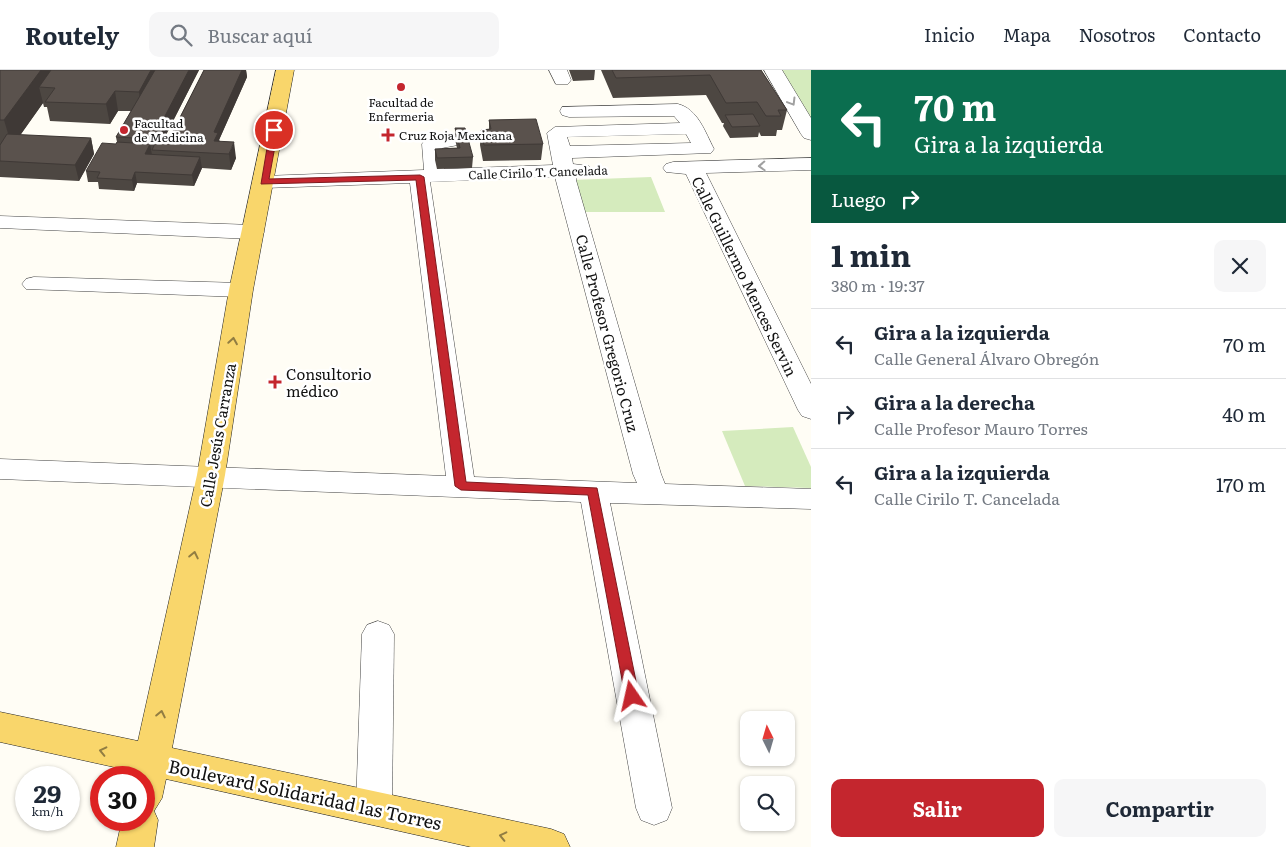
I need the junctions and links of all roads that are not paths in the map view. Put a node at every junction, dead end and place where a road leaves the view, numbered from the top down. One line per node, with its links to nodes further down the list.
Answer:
1 (285, 70): 13 (main road, Calle Jesús Carranza)
2 (773, 70): 6 (street, one-way to 6)
3 (570, 111): 4 (street)
4 (597, 111): 5 (street, Calle Guillermo Mences Servin); 7 (street)
5 (693, 128): 7 (street); 9 (street, Calle Guillermo Mences Servin)
6 (809, 128)
7 (604, 130): 10 (street, Calle Profesor Gregorio Cruz)
8 (451, 141): 12 (street)
9 (706, 155): 10 (street, Calle Cirilo T. Cancelada); 11 (street, Calle Cirilo T. Cancelada, one-way to 9); 18 (street, Calle Guillermo Mences Servin)
10 (563, 162): 12 (street, Calle Cirilo T. Cancelada); 23 (street, Calle Profesor Gregorio Cruz)
11 (811, 164)
12 (427, 177): 13 (street, Calle Cirilo T. Cancelada); 21 (street)
13 (264, 182): 15 (main road, Calle Jesús Carranza)
14 (0, 222): 15 (street)
15 (253, 232): 17 (main road, Calle Jesús Carranza)
16 (34, 284): 17 (street)
17 (241, 290): 20 (main road, Calle Jesús Carranza, one-way to 17)
18 (811, 410)
19 (0, 469): 20 (street)
20 (211, 475): 21 (street); 27 (main road, Calle Jesús Carranza, one-way to 20)
21 (461, 486): 22 (street)
22 (593, 491): 23 (street); 30 (street)
23 (655, 495): 24 (street)
24 (811, 499)
25 (378, 634): 29 (street)
26 (0, 727): 27 (main road, Boulevard Solidaridad las Torres, one-way to 26)
27 (151, 762): 28 (main road, Calle Jesús Carranza); 29 (main road, Boulevard Solidaridad las Torres)
28 (150, 766)
29 (374, 807): 33 (main road, Boulevard Solidaridad las Torres, one-way to 29)
30 (654, 808)
31 (138, 831): 32 (main road)
32 (134, 847)
33 (551, 847)

